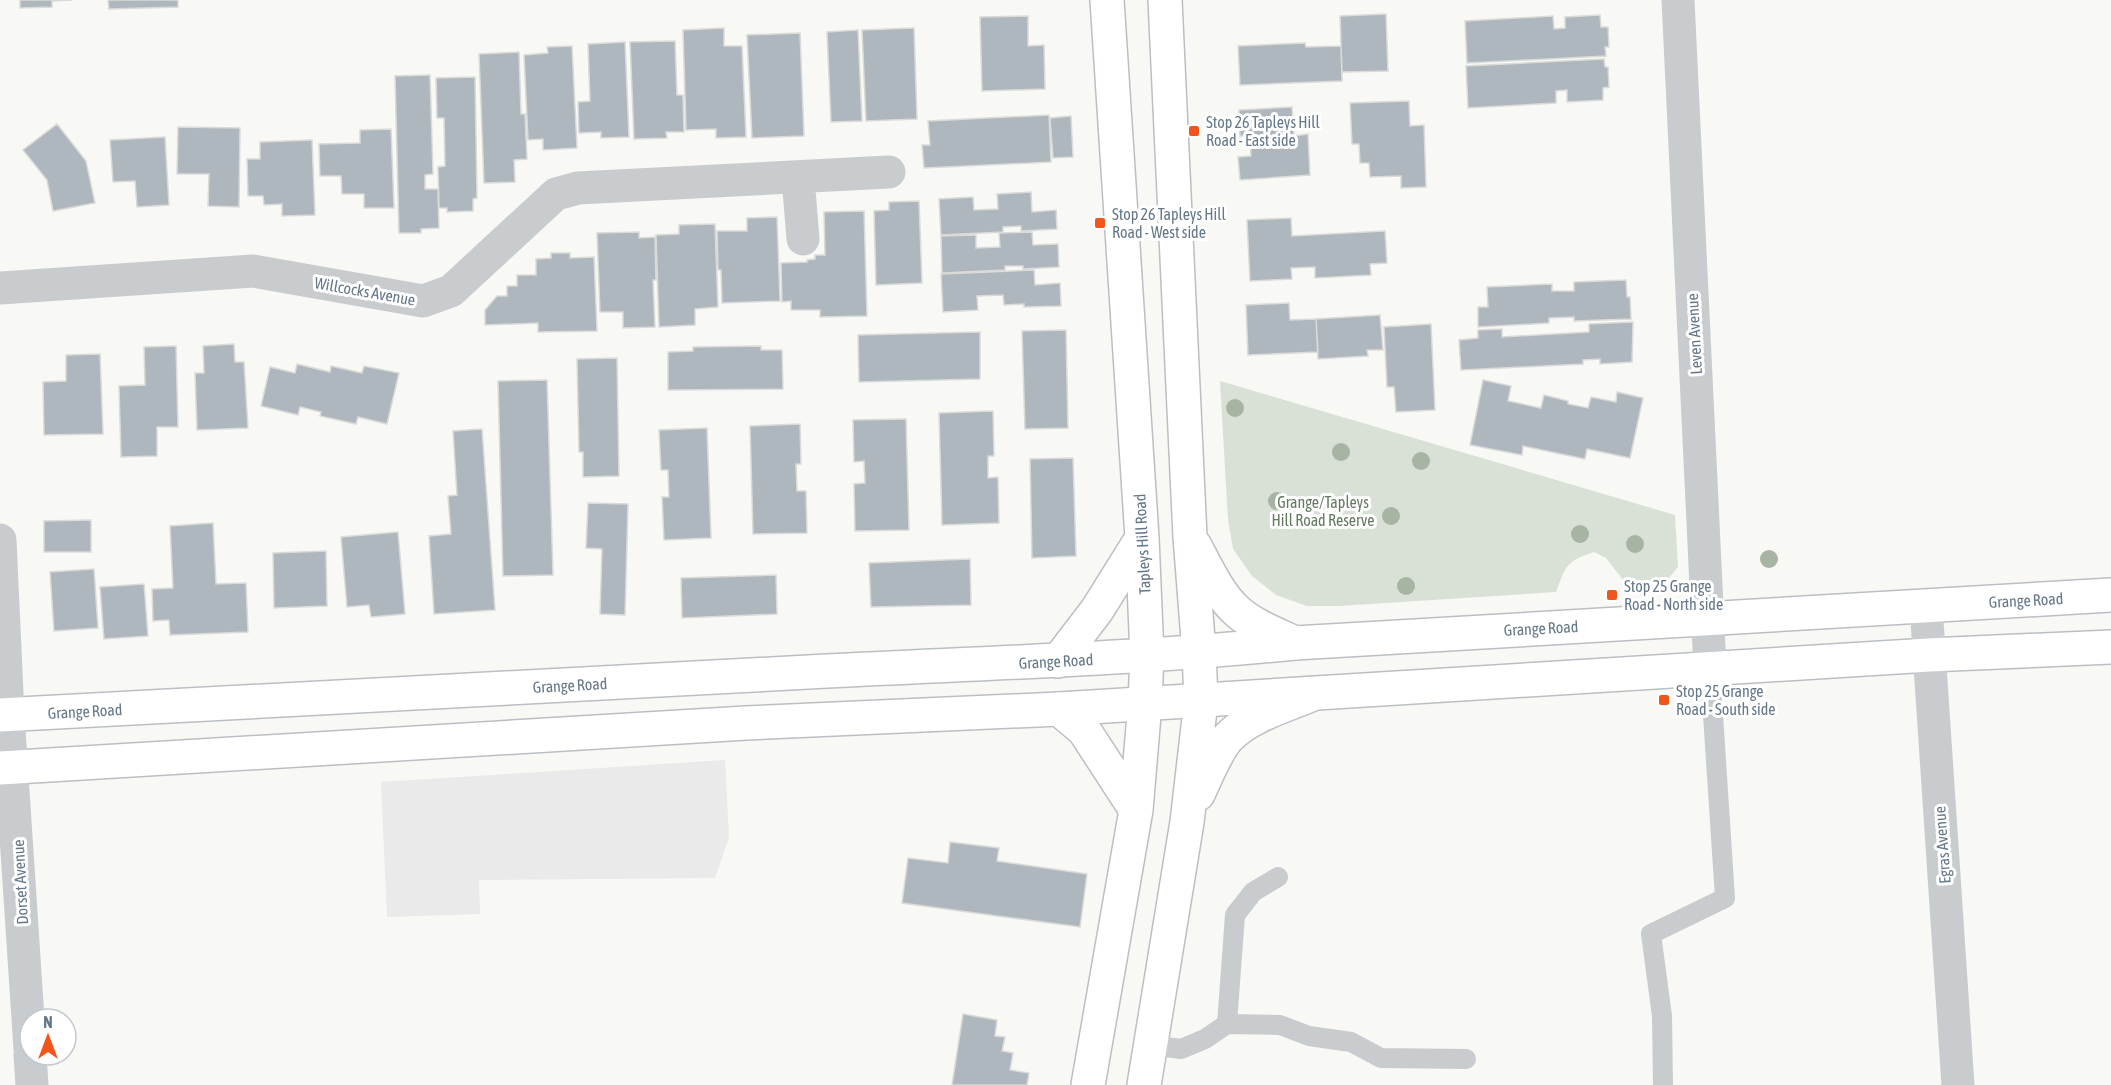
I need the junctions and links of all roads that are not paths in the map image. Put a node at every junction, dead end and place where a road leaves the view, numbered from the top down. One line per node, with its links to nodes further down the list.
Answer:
1 (1107, 0): 9 (main road, Tapleys Hill Road)
2 (1165, 0): 8 (main road)
3 (1678, 0): 13 (street, Leven Avenue)
4 (889, 172): 5 (street, Willcocks Avenue)
5 (798, 177): 6 (street); 7 (street, Willcocks Avenue)
6 (803, 239)
7 (0, 288)
8 (1190, 537): 14 (main road); 16 (main road)
9 (1142, 538): 17 (main road, Tapleys Hill Road); 19 (main road)
10 (0, 540): 25 (street, Dorset Avenue)
11 (2111, 595): 12 (main road, Grange Road)
12 (1926, 606): 13 (main road, Grange Road); 18 (street, Egras Avenue)
13 (1708, 618): 14 (main road, Grange Road); 20 (street, Leven Avenue)
14 (1295, 643): 16 (main road, Grange Road)
15 (2111, 647): 18 (main road)
16 (1199, 652): 17 (main road, Grange Road); 22 (main road)
17 (1147, 655): 19 (main road, Grange Road); 23 (main road, Tapleys Hill Road)
18 (1929, 655): 20 (main road); 39 (street, Egras Avenue)
19 (1058, 661): 25 (main road, Grange Road)
20 (1710, 669): 21 (main road); 38 (lane)
21 (1313, 694): 22 (main road); 28 (main road)
22 (1201, 701): 23 (main road); 28 (main road)
23 (1145, 703): 24 (main road); 27 (main road, Tapleys Hill Road)
24 (1059, 709): 26 (main road); 27 (main road)
25 (4, 715): 26 (street, Dorset Avenue)
26 (6, 768): 30 (street, Dorset Avenue)
27 (1136, 810): 36 (main road, Tapleys Hill Road)
28 (1187, 822): 32 (main road)
29 (1278, 877): 31 (lane)
30 (26, 1007)
31 (1227, 1024): 32 (lane); 33 (lane)
32 (1150, 1045): 37 (main road)
33 (1466, 1059)
34 (31, 1067): 35 (street)
35 (32, 1085)
36 (1088, 1085)
37 (1144, 1085)
38 (1663, 1085)
39 (1958, 1085)

